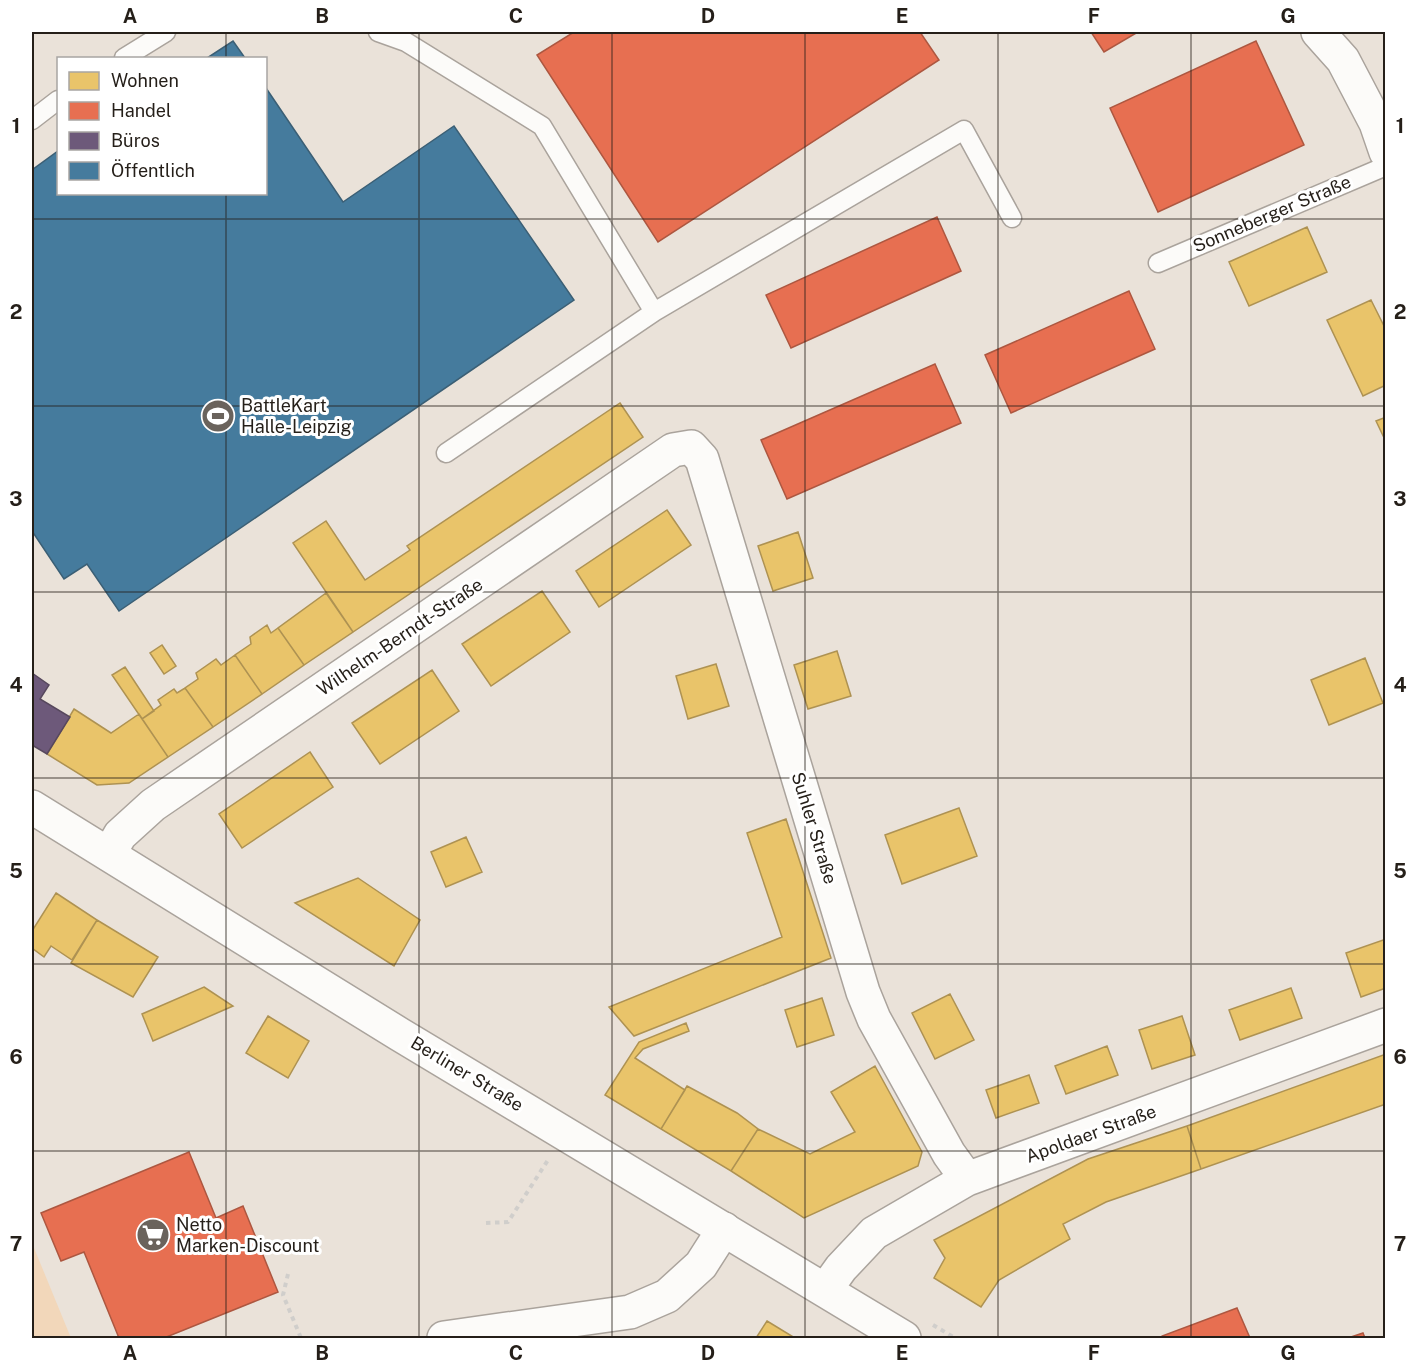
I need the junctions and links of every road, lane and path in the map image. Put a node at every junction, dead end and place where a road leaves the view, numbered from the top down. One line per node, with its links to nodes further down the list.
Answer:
1 (166, 32): 4 (lane)
2 (378, 32): 11 (lane)
3 (1318, 32): 7 (street)
4 (126, 57)
5 (57, 101): 6 (lane)
6 (32, 120)
7 (1382, 132)
8 (1386, 166): 10 (lane, Sonneberger Straße)
9 (1012, 218): 11 (lane)
10 (1158, 263)
11 (654, 312): 12 (lane)
12 (446, 453)
13 (702, 459): 15 (street, Wilhelm-Berndt-Straße); 18 (street, Suhler Straße)
14 (32, 807): 15 (street, Berliner Straße)
15 (109, 854): 20 (street, Berliner Straße)
16 (1386, 1025): 18 (street, Apoldaer Straße)
17 (552, 1155): 19 (path)
18 (967, 1179): 22 (street, Apoldaer Straße)
19 (486, 1223)
20 (724, 1229): 22 (street, Berliner Straße); 24 (street)
21 (288, 1274): 23 (path)
22 (826, 1289): 25 (street, Berliner Straße)
23 (302, 1338)
24 (444, 1338)
25 (904, 1338)

